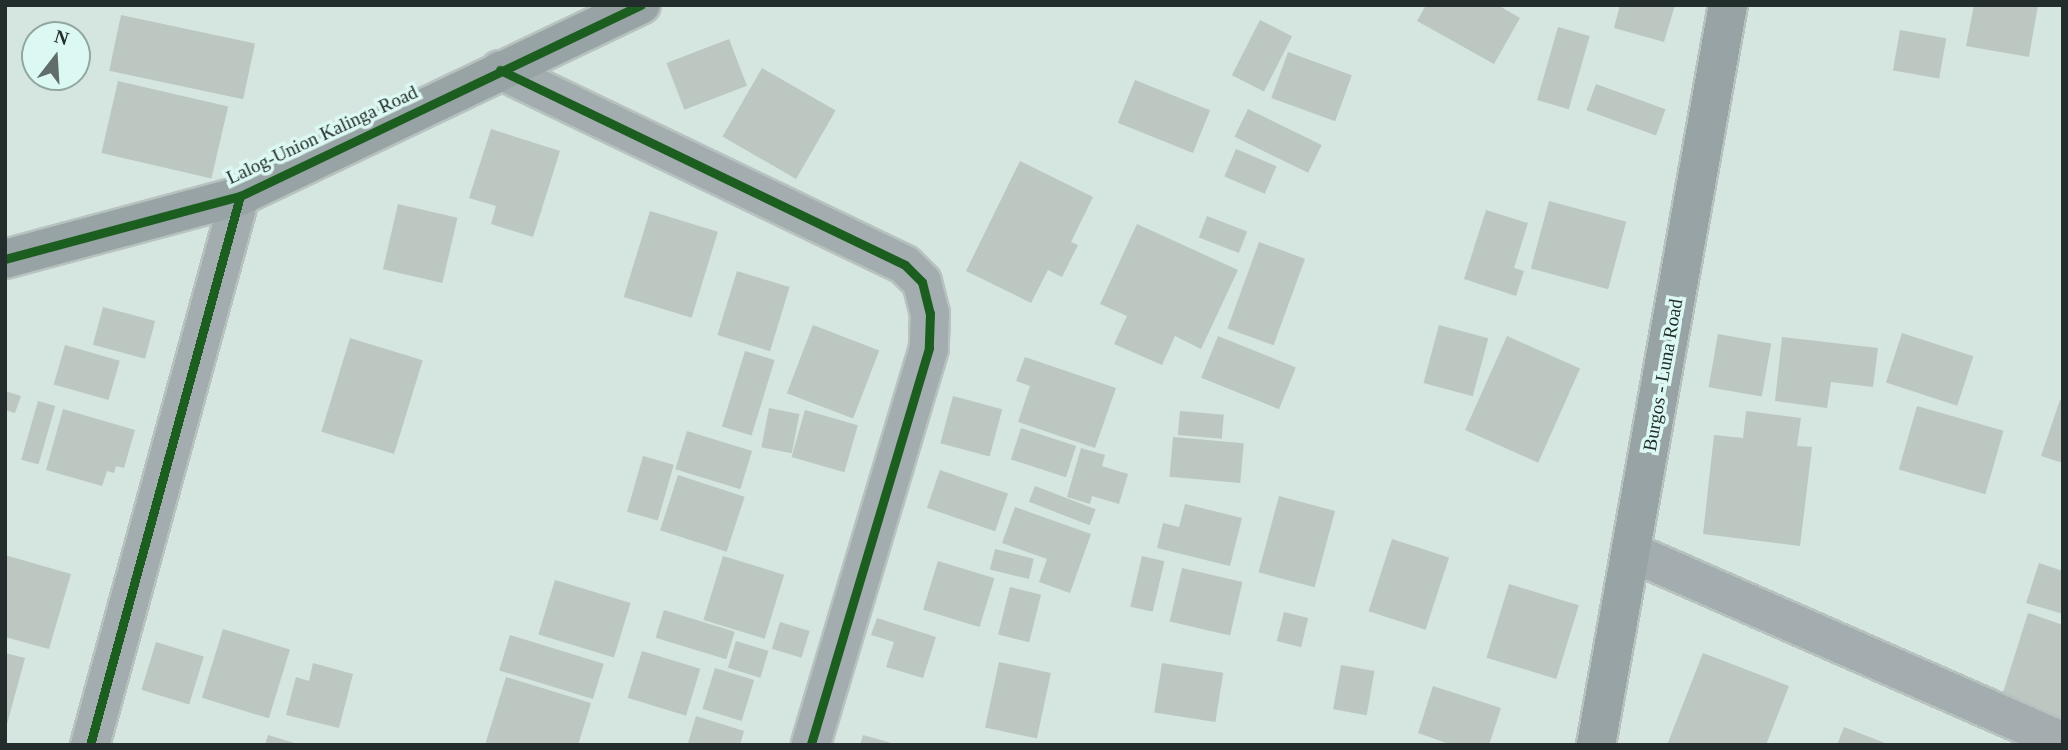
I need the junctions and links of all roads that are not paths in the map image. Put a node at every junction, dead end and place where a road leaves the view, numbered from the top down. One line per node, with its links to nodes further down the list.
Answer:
1 (641, 5): 3 (main road, Lalog-Union Kalinga Road)
2 (1728, 5): 6 (main road, Burgos - Luna Road)
3 (500, 70): 4 (main road, Lalog-Union Kalinga Road); 9 (street)
4 (240, 196): 5 (main road, Lalog-Union Kalinga Road); 8 (street)
5 (5, 259)
6 (1631, 552): 7 (street); 10 (main road, Burgos - Luna Road)
7 (2063, 742)
8 (90, 745)
9 (811, 745)
10 (1596, 745)

